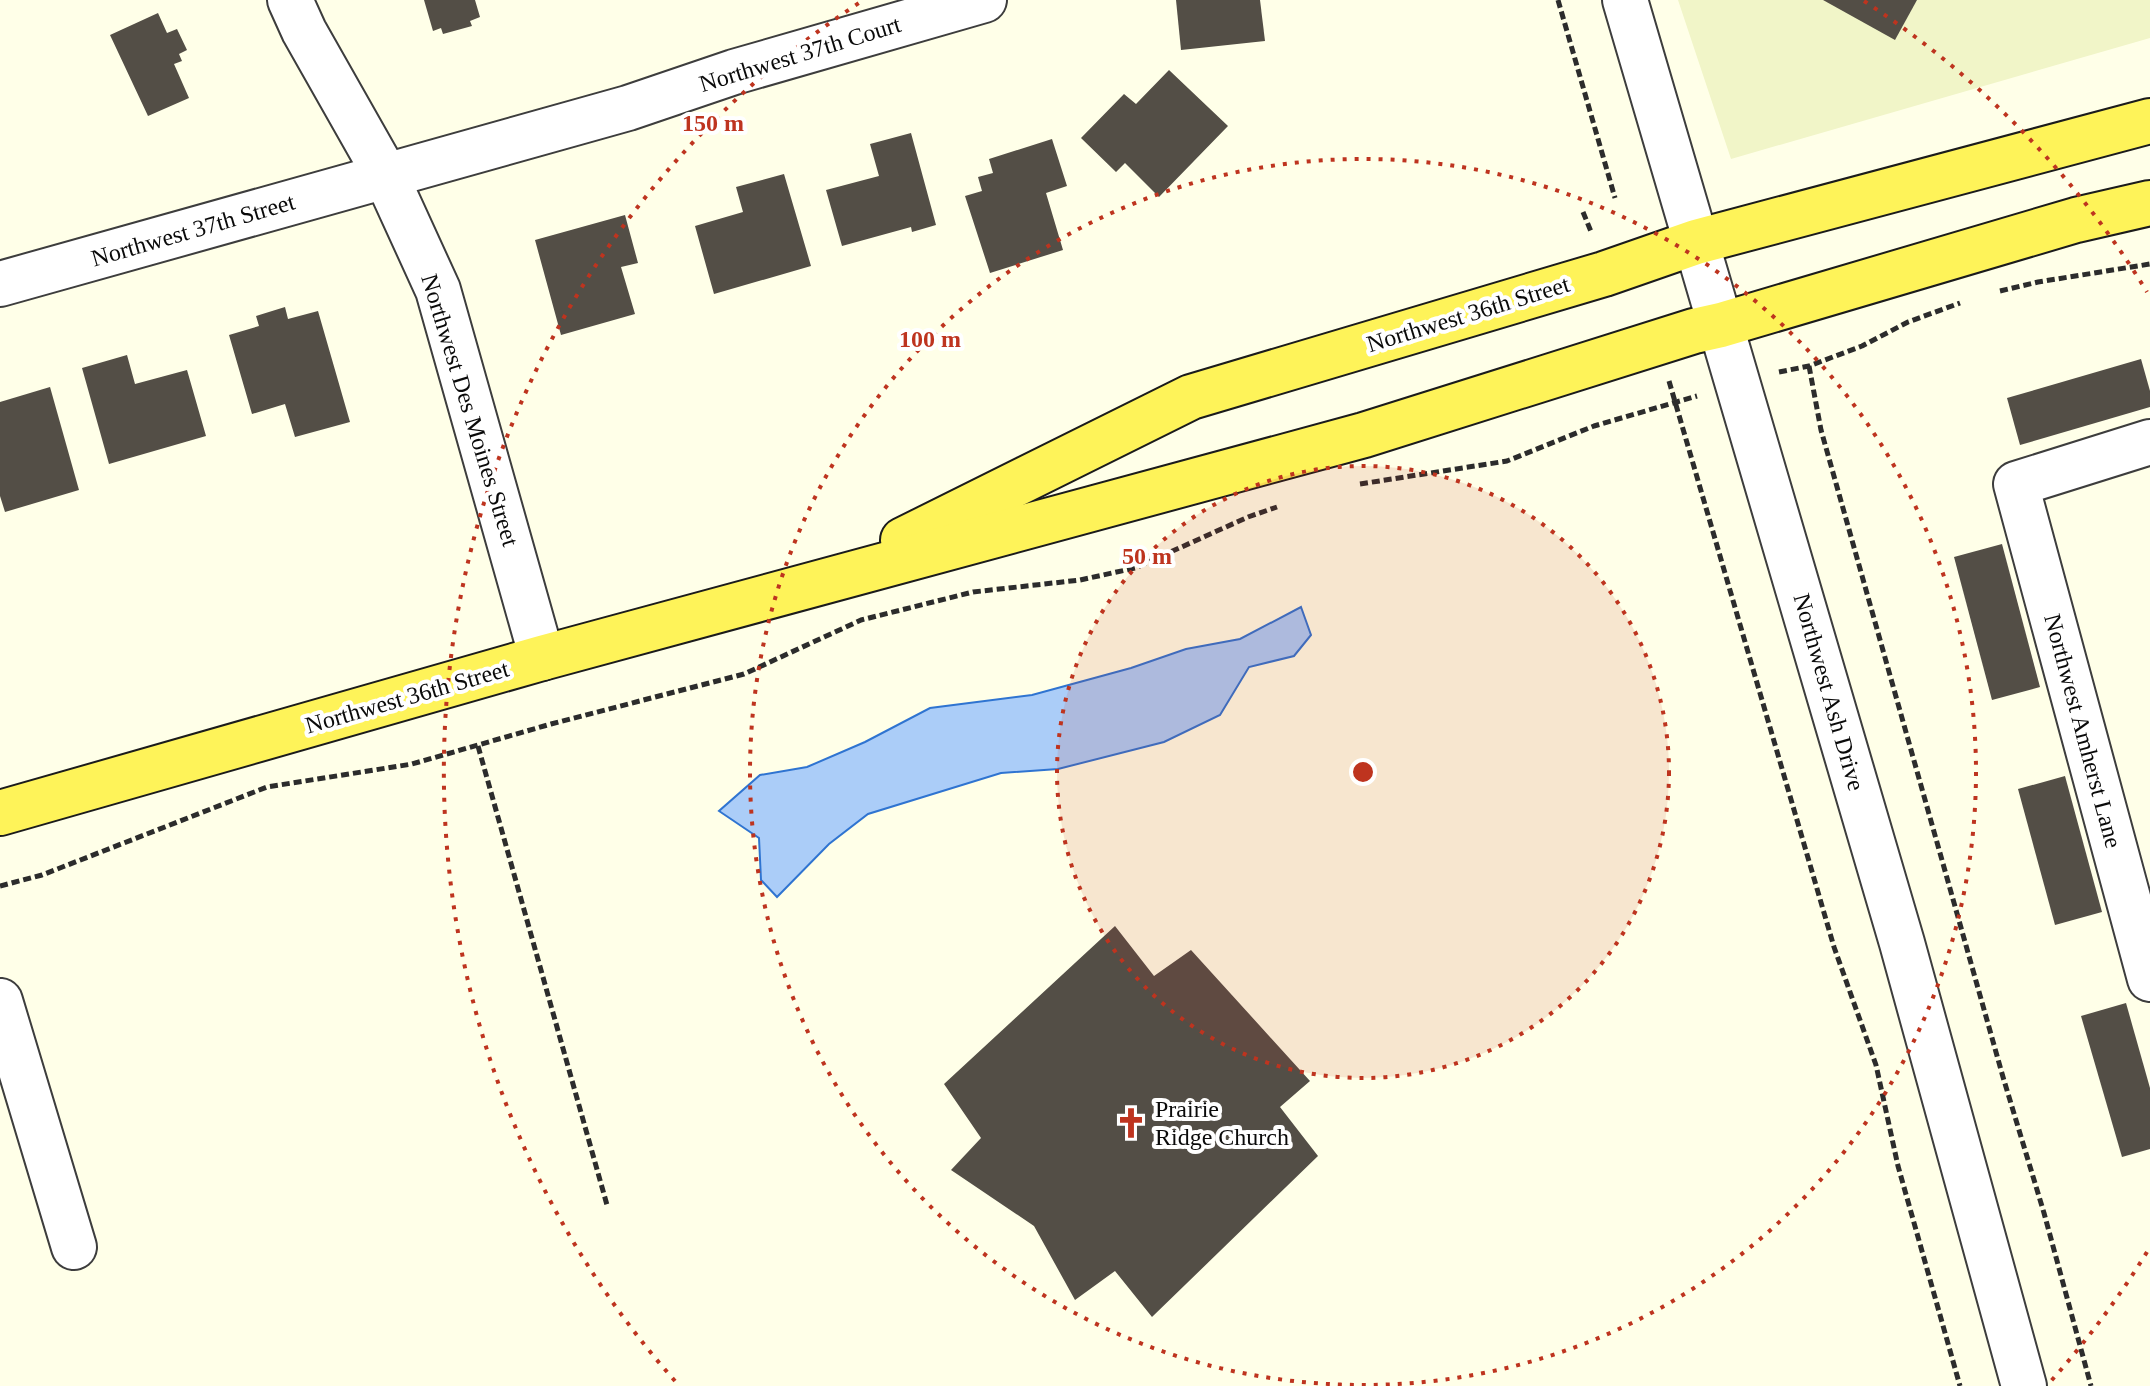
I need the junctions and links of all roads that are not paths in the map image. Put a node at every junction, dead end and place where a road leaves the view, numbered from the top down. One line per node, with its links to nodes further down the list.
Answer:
1 (290, 0): 5 (street, Northwest Des Moines Street)
2 (984, 0): 5 (street, Northwest 37th Court)
3 (1625, 0): 7 (street, Northwest Ash Drive)
4 (2150, 121): 7 (main road, Northwest 36th Street)
5 (385, 174): 8 (street, Northwest 37th Street); 12 (street, Northwest Des Moines Street)
6 (2150, 203): 9 (main road, Northwest 36th Street)
7 (1696, 242): 9 (street, Northwest Ash Drive); 11 (main road, Northwest 36th Street)
8 (0, 284)
9 (1721, 325): 11 (main road, Northwest 36th Street); 17 (street, Northwest Ash Drive)
10 (2150, 442): 14 (street, Northwest Amherst Lane)
11 (815, 584): 12 (main road, Northwest 36th Street)
12 (542, 658): 13 (main road, Northwest 36th Street)
13 (0, 813)
14 (2150, 979)
15 (0, 1001): 16 (street)
16 (74, 1247)
17 (2024, 1386)

